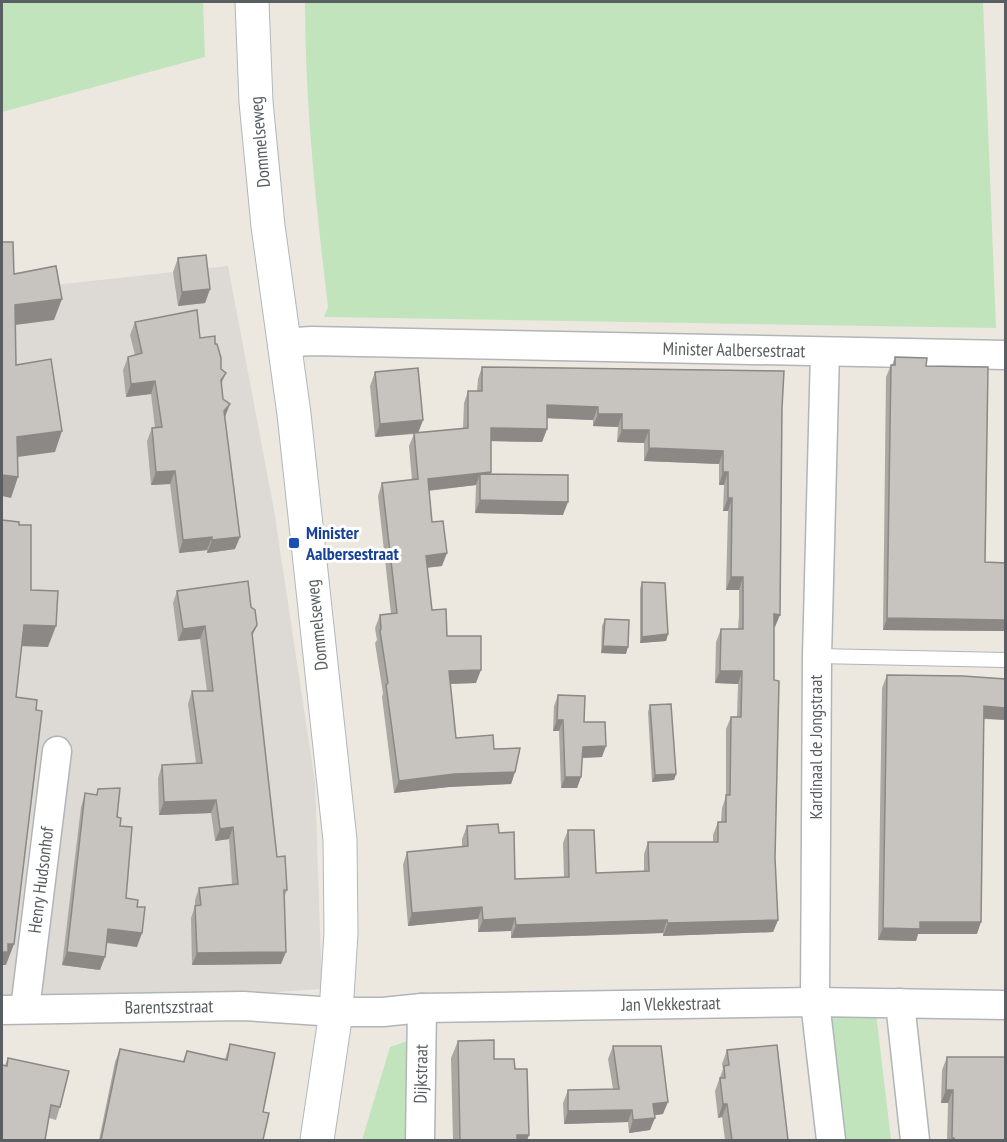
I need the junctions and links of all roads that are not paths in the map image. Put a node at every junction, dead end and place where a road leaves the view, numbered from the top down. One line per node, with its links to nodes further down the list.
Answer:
1 (252, 2): 2 (street, Dommelseweg)
2 (283, 343): 3 (street, Minister Aalbersestraat); 13 (street, Dommelseweg)
3 (825, 352): 4 (street, Minister Aalbersestraat); 5 (street, Kardinaal de Jongstraat)
4 (1005, 356)
5 (817, 656): 6 (lane); 8 (street, Kardinaal de Jongstraat)
6 (1005, 660)
7 (57, 751): 12 (street, Henry Hudsonhof)
8 (815, 1002): 9 (street, Jan Vlekkestraat); 11 (street, Jan Vlekkestraat); 16 (street, Kardinaal de Jongstraat)
9 (900, 1003): 10 (street, Jan Vlekkestraat); 17 (street)
10 (1005, 1005)
11 (422, 1008): 13 (street, Jan Vlekkestraat); 15 (street, Dijkstraat)
12 (13, 1009): 13 (street, Barentszstraat)
13 (336, 1012): 14 (street, Dommelseweg)
14 (317, 1140)
15 (420, 1140)
16 (831, 1140)
17 (915, 1140)

